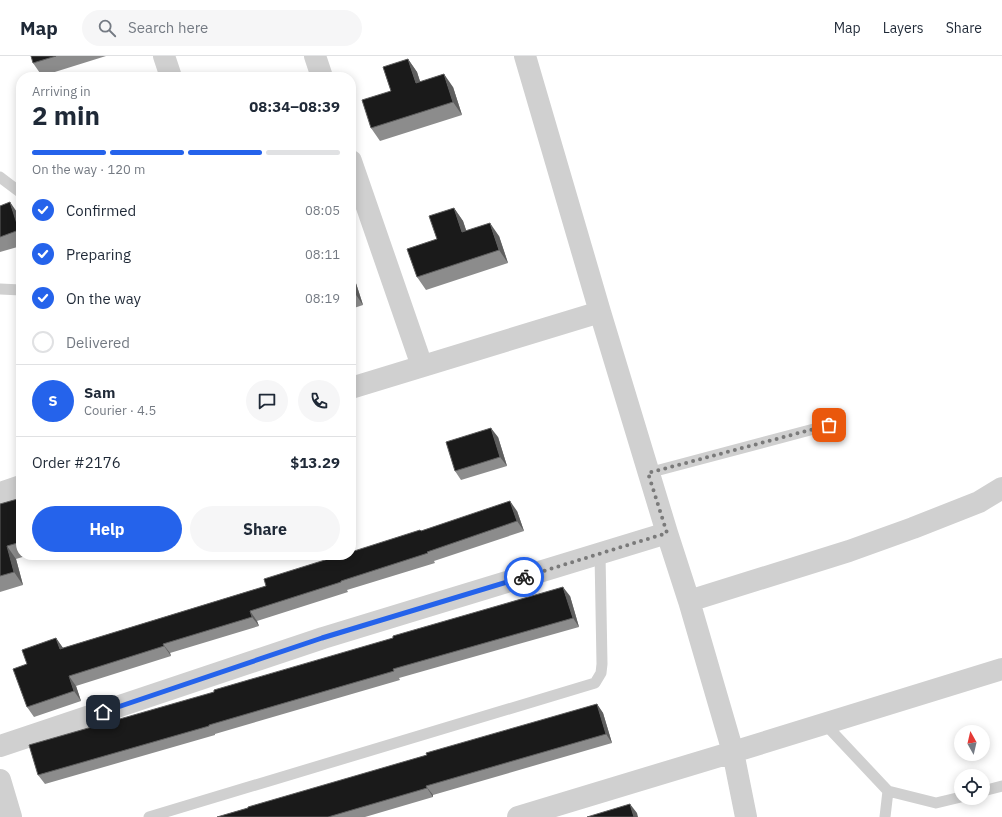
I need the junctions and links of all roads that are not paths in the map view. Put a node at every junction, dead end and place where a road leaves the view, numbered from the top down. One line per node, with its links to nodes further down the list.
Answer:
1 (164, 56): 4 (street)
2 (315, 56): 5 (street)
3 (526, 56): 11 (street)
4 (169, 72)
5 (320, 72)
6 (356, 175): 12 (street)
7 (0, 177): 8 (lane)
8 (16, 189)
9 (0, 288): 10 (lane)
10 (16, 290)
11 (600, 312): 12 (street); 15 (street)
12 (422, 366): 13 (street)
13 (356, 386)
14 (829, 425): 15 (lane)
15 (648, 473): 19 (street)
16 (16, 488): 17 (street)
17 (0, 493)
18 (998, 494): 21 (street)
19 (667, 533): 20 (street); 21 (street)
20 (600, 554): 24 (street); 32 (lane)
21 (689, 601): 25 (street)
22 (1002, 669): 23 (street)
23 (825, 724): 25 (street); 29 (lane)
24 (0, 746)
25 (733, 752): 33 (street); 34 (street)
26 (0, 780): 31 (street)
27 (1002, 786): 28 (lane)
28 (990, 789)
29 (888, 791): 30 (lane); 35 (lane)
30 (954, 799)
31 (11, 817)
32 (149, 817)
33 (518, 817)
34 (746, 817)
35 (885, 817)

